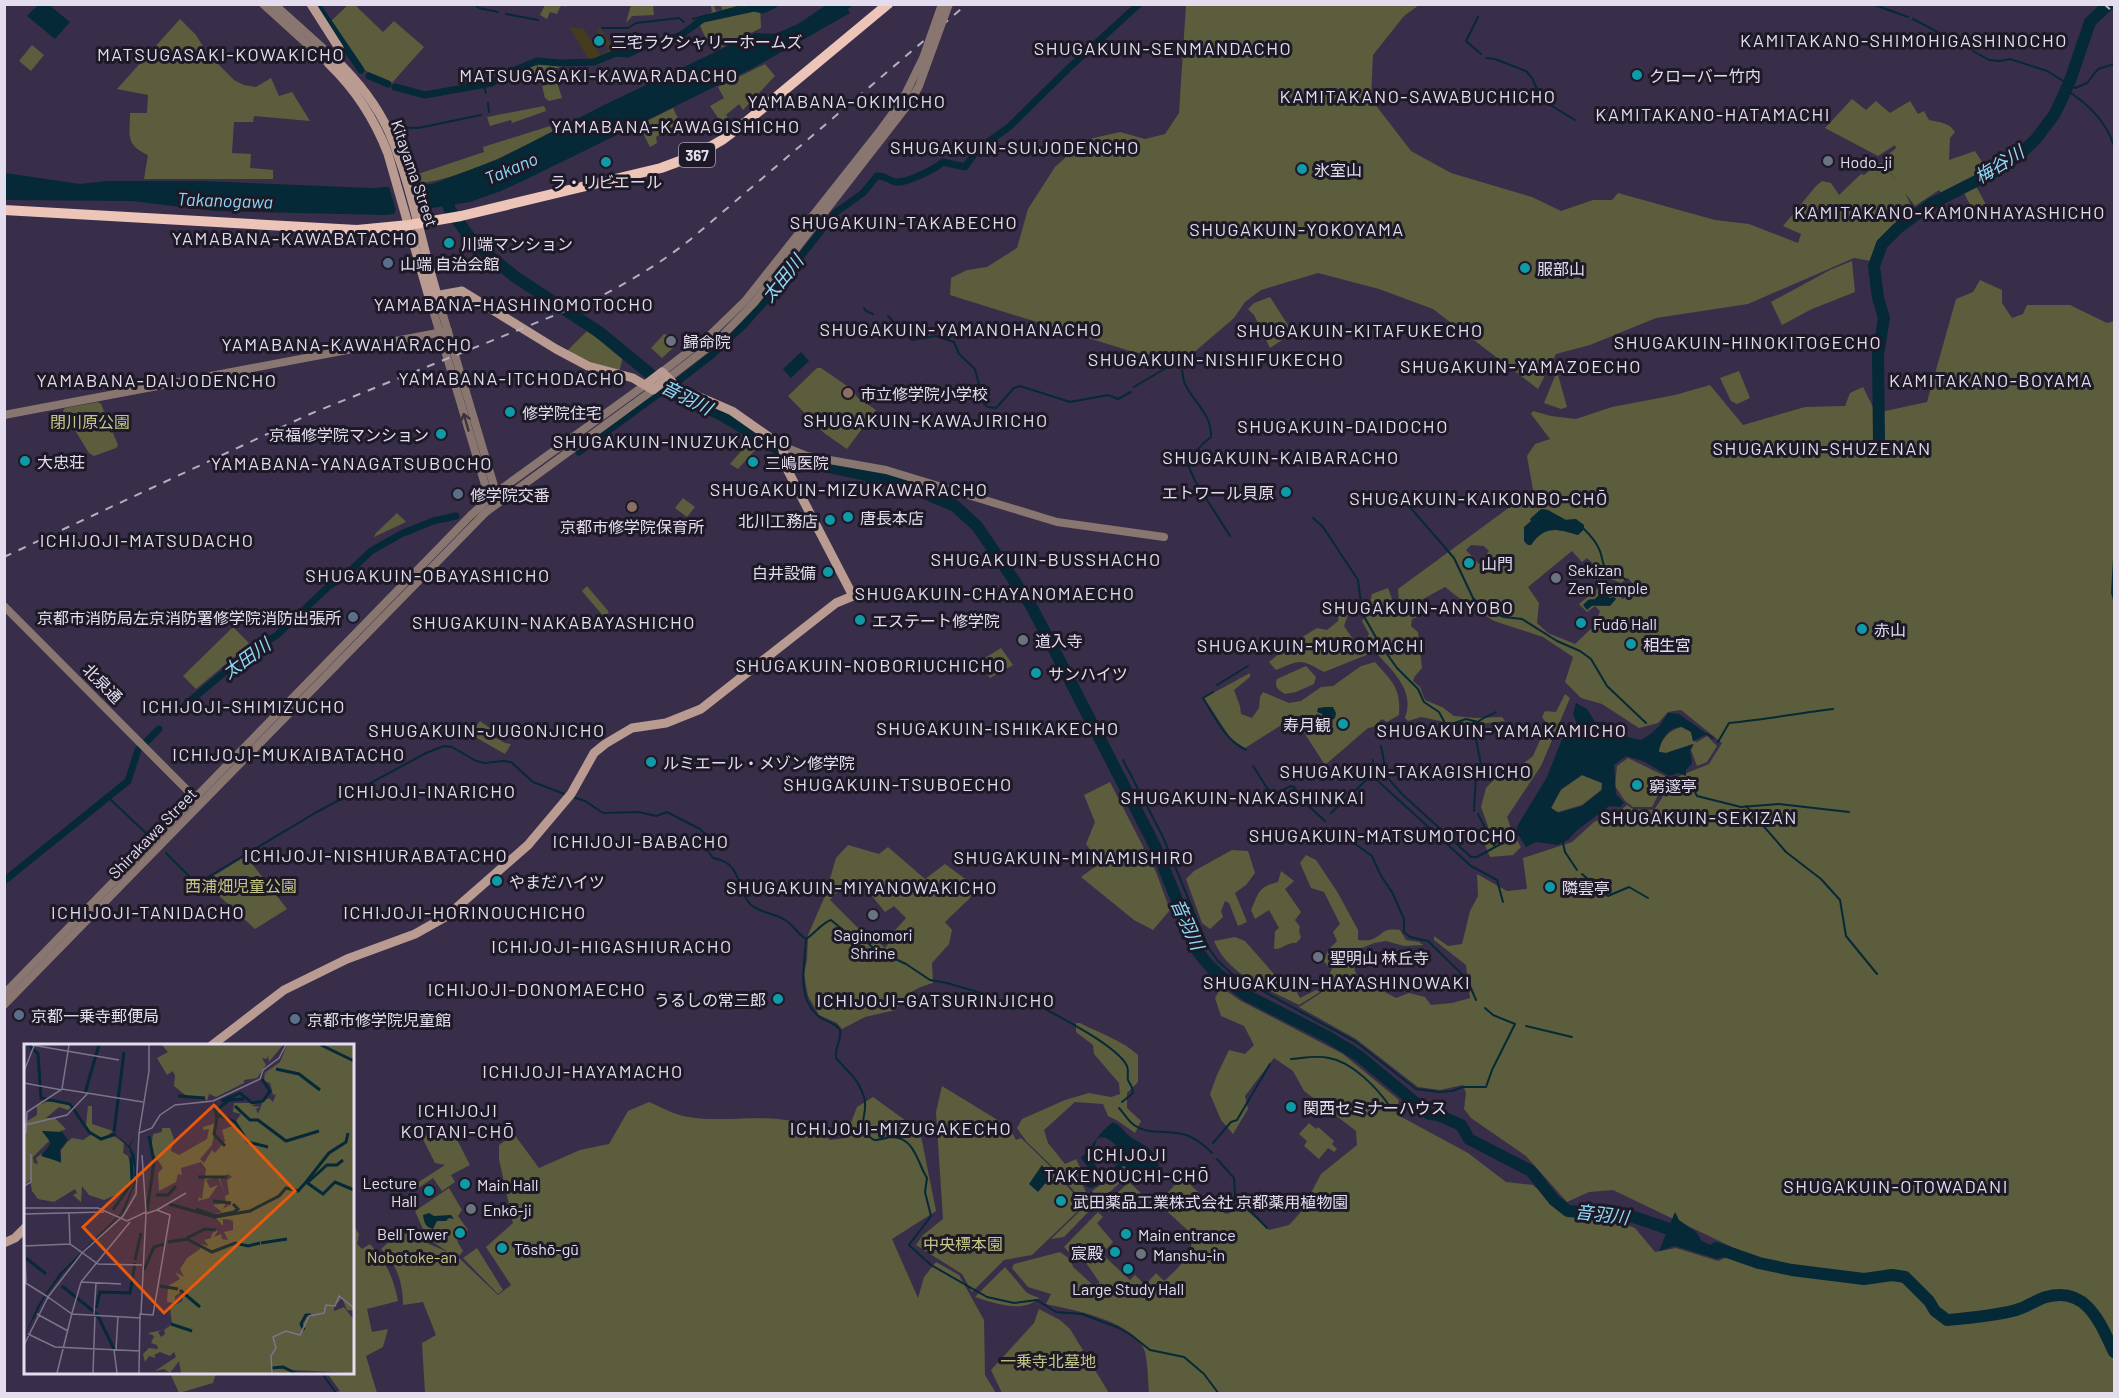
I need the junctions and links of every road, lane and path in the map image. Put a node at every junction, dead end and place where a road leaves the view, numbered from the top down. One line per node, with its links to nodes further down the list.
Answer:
1 (262, 4): 7 (street, Kitayama Street)
2 (274, 4): 7 (street, Kitayama Street)
3 (311, 4): 7 (main road)
4 (888, 4): 10 (highway, 367)
5 (942, 4): 8 (street, Shirakawa Street, bridge)
6 (949, 4): 8 (street, Shirakawa Street, bridge)
7 (331, 61): 10 (main road, Kitayama Street)
8 (907, 101): 13 (street, Shirakawa Street)
9 (4, 210): 10 (highway, 367)
10 (412, 222): 11 (main road, Kitayama Street)
11 (433, 296): 12 (street, Kitayama Street); 13 (main road)
12 (444, 332): 14 (street); 16 (street, Kitayama Street); 17 (street, Kitayama Street, one-way to 12)
13 (657, 381): 15 (main road); 16 (street, Shirakawa Street); 17 (street, Shirakawa Street)
14 (4, 416)
15 (783, 447): 18 (street); 23 (main road)
16 (497, 492): 17 (street, Kitayama Street)
17 (493, 500): 20 (street, Shirakawa Street)
18 (1164, 537)
19 (4, 606): 20 (street)
20 (198, 801): 21 (street, Shirakawa Street); 22 (street, Shirakawa Street)
21 (4, 994)
22 (4, 1005)
23 (214, 1044)
24 (24, 1229): 25 (main road)
25 (4, 1242)

